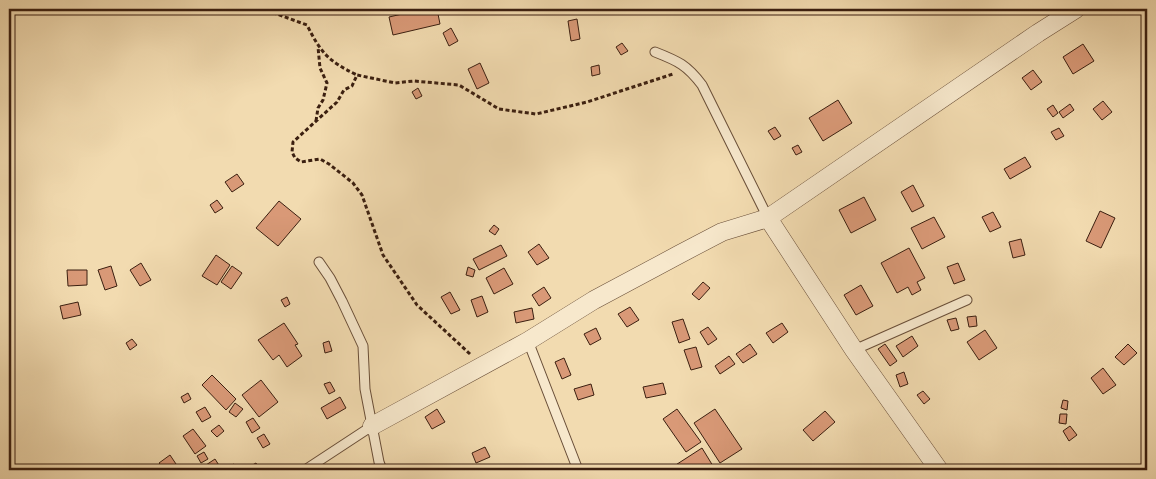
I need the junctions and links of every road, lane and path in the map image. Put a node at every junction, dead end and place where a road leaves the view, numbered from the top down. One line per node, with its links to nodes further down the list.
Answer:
1 (268, 9): 3 (path)
2 (1076, 9): 8 (street)
3 (318, 47): 6 (path); 7 (path)
4 (655, 52): 5 (lane)
5 (688, 69): 6 (path); 8 (lane)
6 (357, 75): 7 (path)
7 (316, 121): 13 (path)
8 (768, 218): 11 (street); 12 (street)
9 (319, 262): 14 (lane)
10 (967, 300): 12 (lane)
11 (528, 341): 13 (street); 17 (lane)
12 (854, 350): 18 (street)
13 (483, 366): 14 (street)
14 (372, 426): 15 (lane); 16 (lane)
15 (305, 470)
16 (382, 470)
17 (578, 470)
18 (940, 470)

